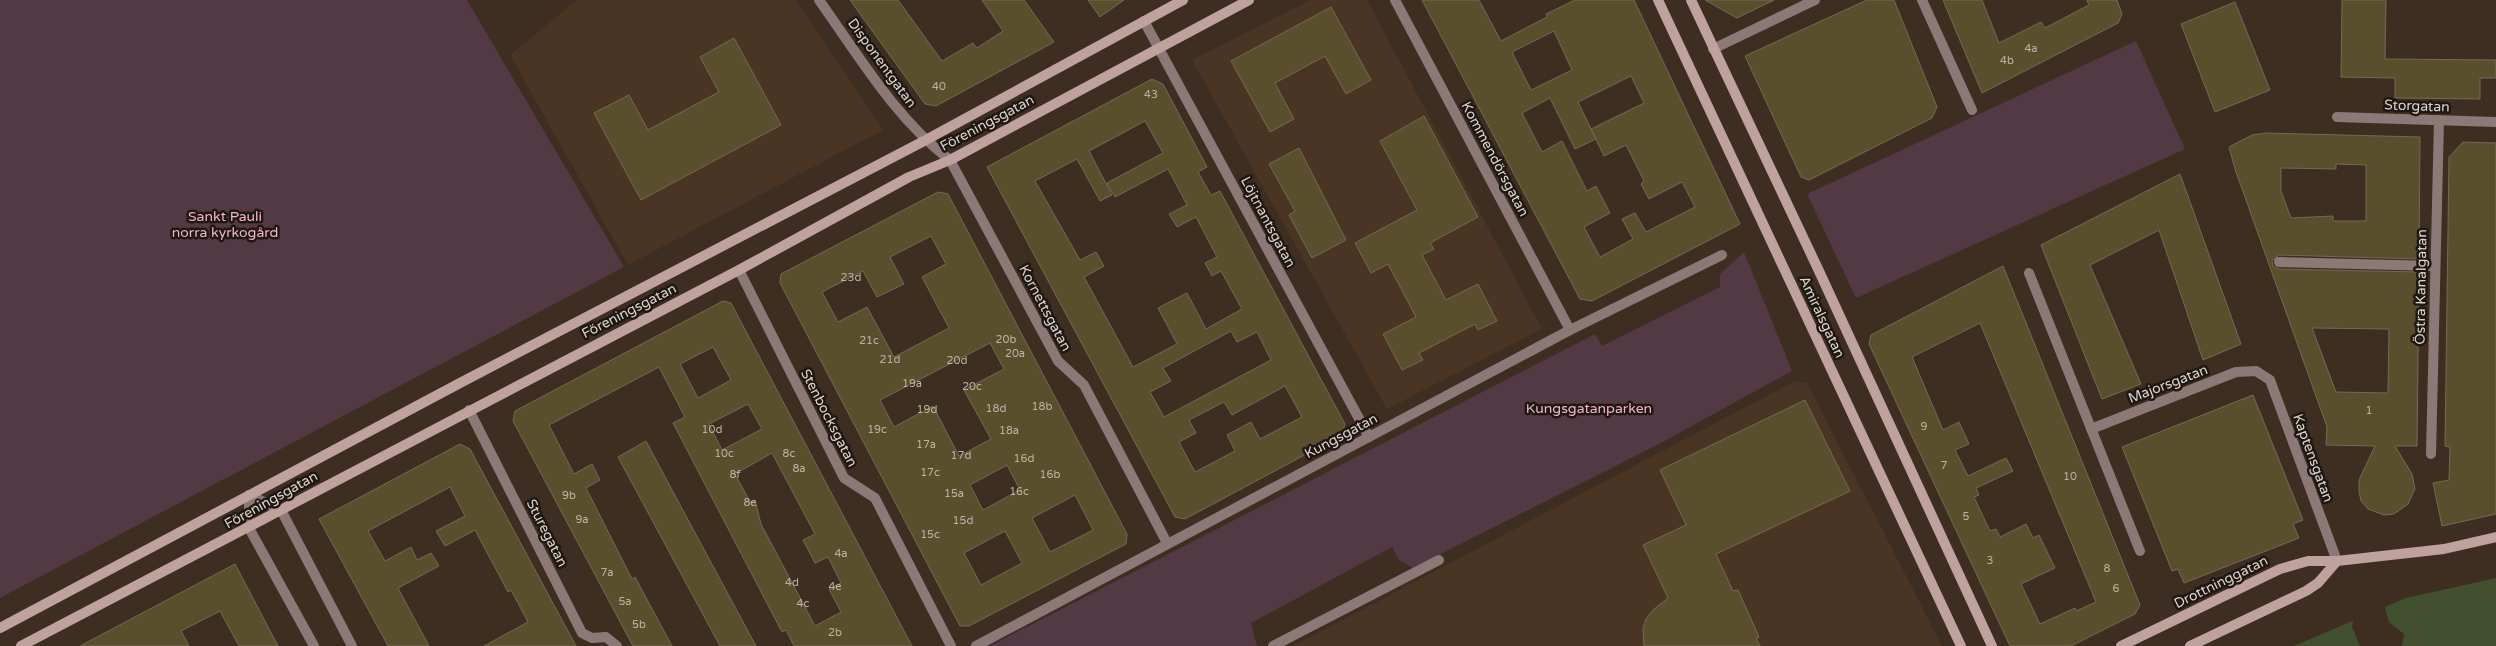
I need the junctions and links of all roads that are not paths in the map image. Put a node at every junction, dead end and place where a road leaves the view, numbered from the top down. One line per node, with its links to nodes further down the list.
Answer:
1 (819, 0): 16 (street, Disponentgatan)
2 (1183, 0): 9 (street, Föreningsgatan)
3 (1249, 0): 10 (street, Föreningsgatan)
4 (1395, 0): 23 (street, Kommendörsgatan)
5 (1658, 0): 46 (street, Amiralsgatan)
6 (1691, 0): 11 (street, Amiralsgatan)
7 (1815, 0): 11 (street)
8 (1922, 0): 12 (street)
9 (1144, 21): 10 (street, Löjtnantsgatan); 16 (street, Föreningsgatan)
10 (1158, 48): 17 (street, Föreningsgatan); 27 (street, Löjtnantsgatan)
11 (1713, 49): 47 (street, Amiralsgatan)
12 (1972, 110)
13 (2337, 117): 14 (street, Storgatan)
14 (2439, 120): 15 (street, Storgatan); 20 (street, Östra Kanalgatan)
15 (2496, 122)
16 (924, 141): 17 (street, Kornettsgatan); 29 (street, Föreningsgatan)
17 (950, 160): 21 (street, Föreningsgatan); 33 (street, Kornettsgatan)
18 (1722, 255): 23 (street, Kungsgatan)
19 (2279, 262): 20 (street)
20 (2436, 266): 28 (street, Östra Kanalgatan)
21 (739, 270): 25 (street, Föreningsgatan); 43 (street, Stenbocksgatan)
22 (2029, 272): 26 (street)
23 (1570, 330): 27 (street, Kungsgatan)
24 (2256, 371): 26 (street, Majorsgatan); 36 (street, Kaptensgatan)
25 (469, 410): 30 (street, Föreningsgatan); 42 (street, Sturegatan)
26 (2091, 429): 34 (street)
27 (1369, 437): 33 (street, Kungsgatan)
28 (2431, 454)
29 (249, 496): 30 (street); 31 (street); 37 (street, Föreningsgatan)
30 (281, 510): 31 (street, Föreningsgatan); 41 (street)
31 (249, 528): 38 (street, Föreningsgatan); 40 (street)
32 (2496, 537): 36 (street, Drottninggatan)
33 (1167, 543): 44 (street, Kungsgatan)
34 (2140, 552)
35 (1439, 560): 45 (street)
36 (2337, 562): 48 (street, Drottninggatan); 49 (street)
37 (0, 628)
38 (33, 643): 39 (street, Föreningsgatan)
39 (21, 646)
40 (314, 646)
41 (352, 646)
42 (617, 646)
43 (951, 646)
44 (976, 646)
45 (1273, 646)
46 (1960, 646)
47 (1992, 646)
48 (2121, 646)
49 (2190, 646)

